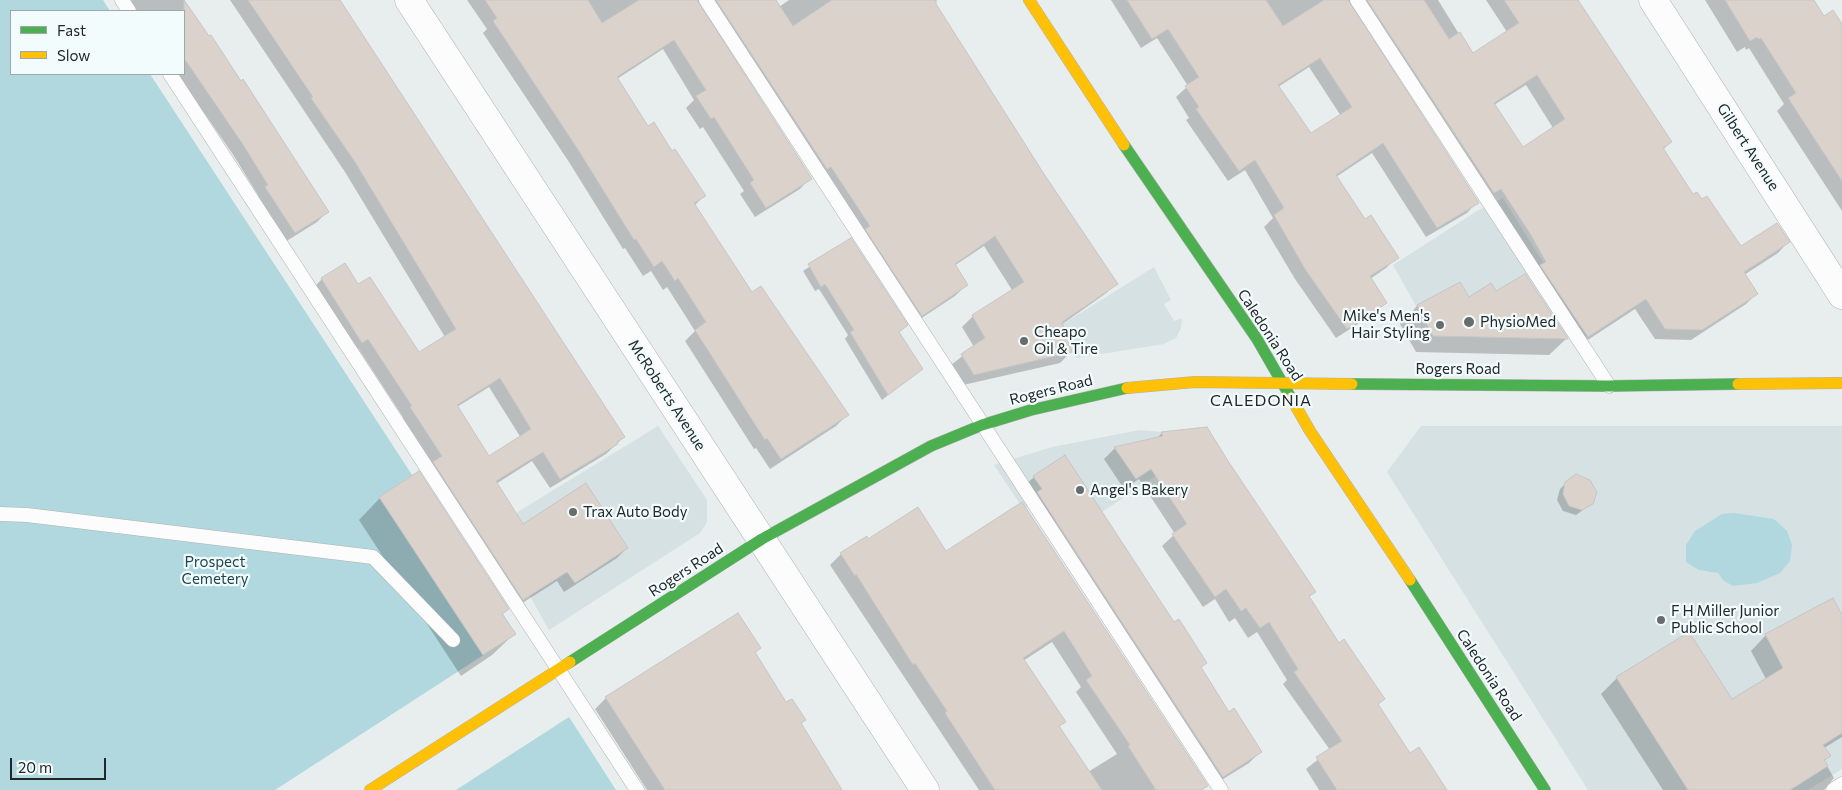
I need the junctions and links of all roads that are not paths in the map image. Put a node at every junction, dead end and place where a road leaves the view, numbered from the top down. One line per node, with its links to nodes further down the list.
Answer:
1 (409, 0): 13 (street, McRoberts Avenue)
2 (706, 0): 11 (lane)
3 (1029, 0): 8 (street, Caledonia Road)
4 (1357, 0): 10 (lane)
5 (1653, 0): 7 (street, Gilbert Avenue)
6 (171, 75): 15 (lane)
7 (1842, 295)
8 (1284, 383): 10 (street, Rogers Road); 11 (street, Rogers Road); 21 (street, Caledonia Road)
9 (1842, 383): 10 (street, Rogers Road)
10 (1609, 386)
11 (982, 425): 13 (street, Rogers Road); 20 (lane)
12 (0, 514): 14 (lane)
13 (762, 539): 15 (street, Rogers Road); 19 (street, McRoberts Avenue)
14 (453, 640)
15 (558, 670): 17 (street, Rogers Road); 18 (lane)
16 (1842, 784): 22 (lane)
17 (370, 790)
18 (637, 790)
19 (925, 790)
20 (1221, 790)
21 (1545, 790)
22 (1833, 790)

